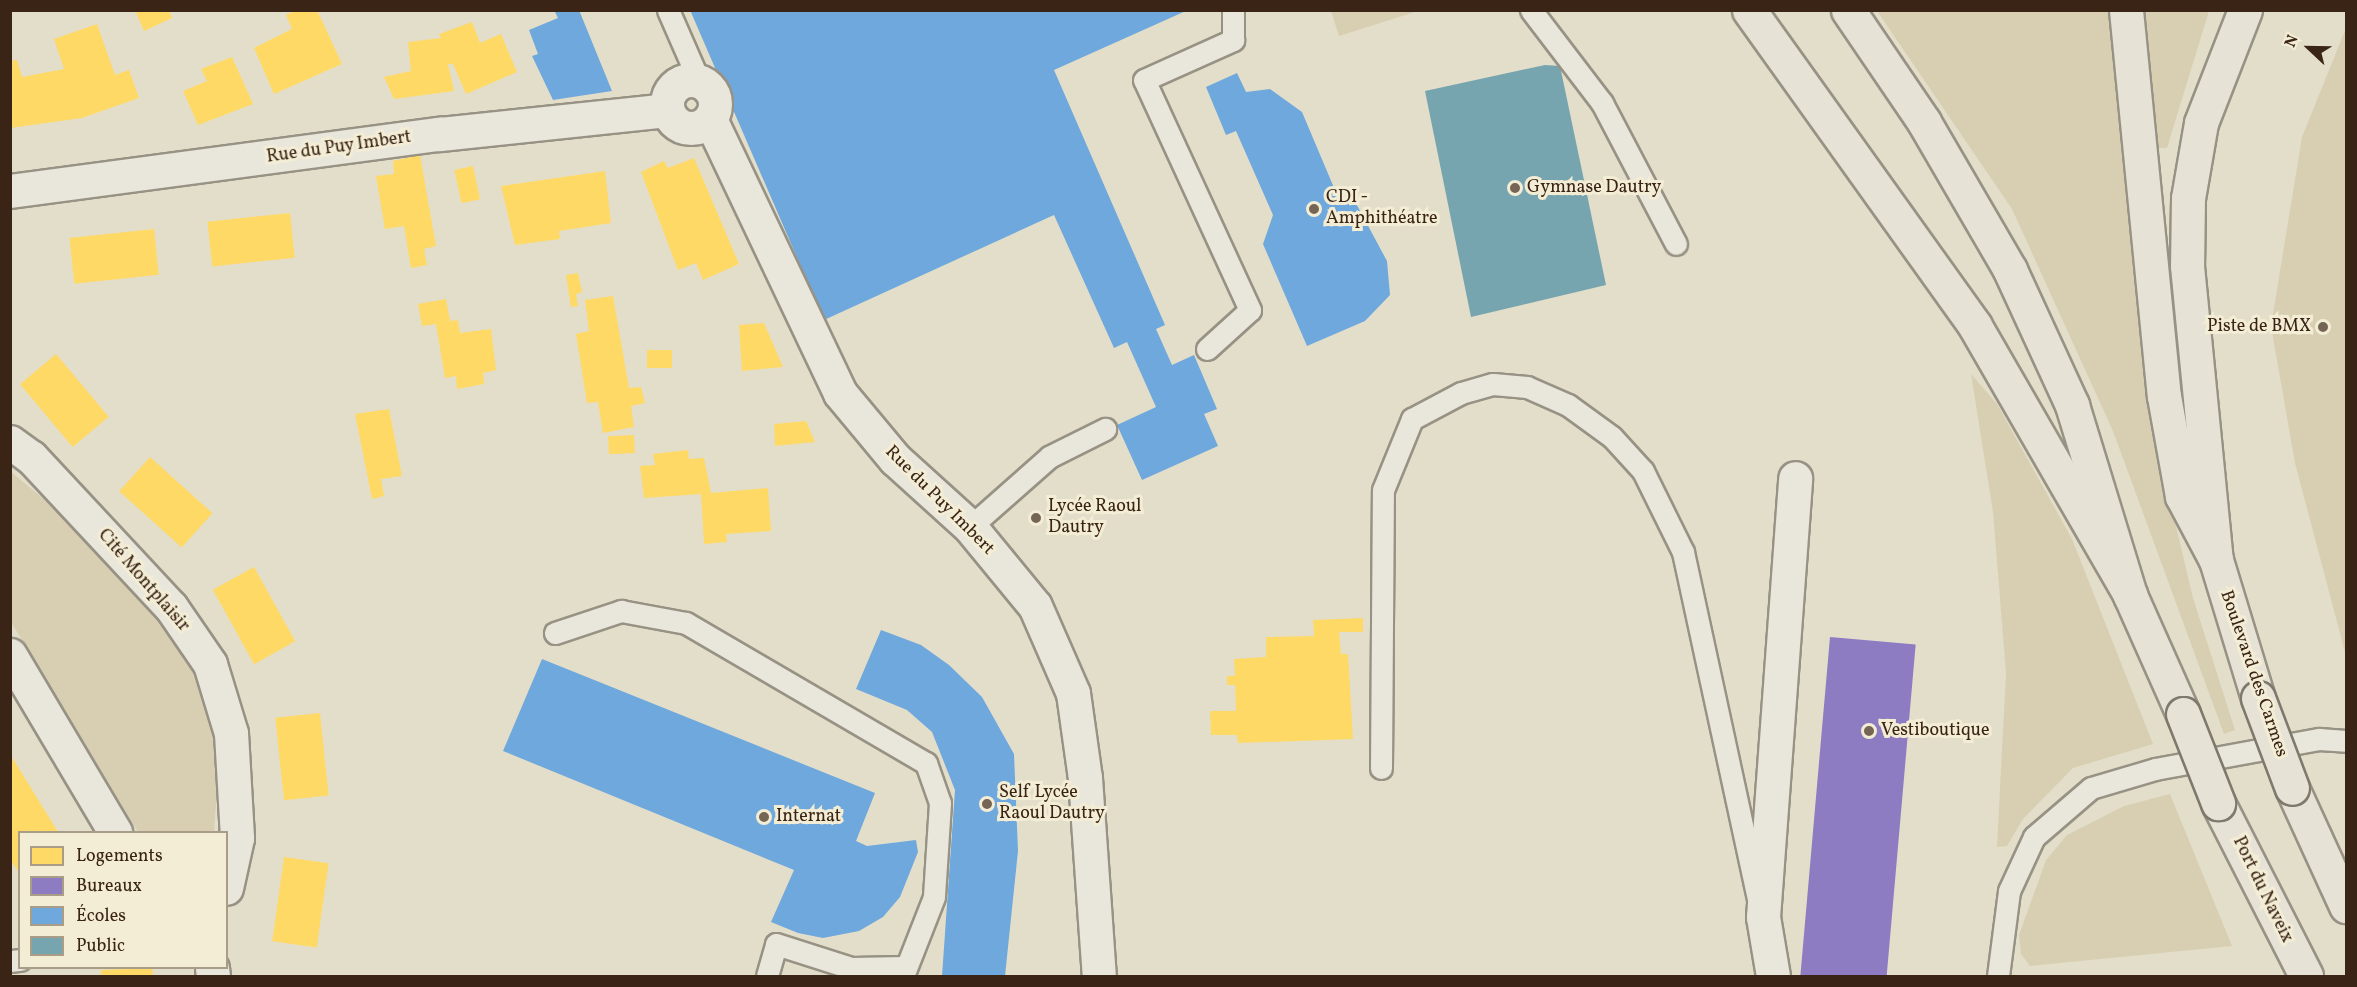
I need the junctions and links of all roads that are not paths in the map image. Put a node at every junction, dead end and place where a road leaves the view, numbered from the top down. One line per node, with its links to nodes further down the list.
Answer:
1 (668, 10): 8 (lane)
2 (1233, 10): 13 (lane)
3 (1531, 10): 12 (lane)
4 (1749, 10): 19 (main road)
5 (1848, 10): 19 (main road)
6 (2126, 10): 18 (main road)
7 (2245, 10): 18 (main road)
8 (699, 81): 9 (street); 10 (street)
9 (667, 110): 10 (street); 11 (street, Rue du Puy Imbert)
10 (710, 119): 17 (street, Rue du Puy Imbert)
11 (10, 191)
12 (1676, 244)
13 (1207, 349)
14 (1104, 429): 17 (lane)
15 (10, 442): 25 (street, Cité Montplaisir)
16 (1796, 478): 27 (street)
17 (970, 527): 30 (street, Rue du Puy Imbert)
18 (2216, 560): 26 (main road, Boulevard des Carmes, bridge)
19 (2130, 595): 33 (main road, Port du Naveix, bridge)
20 (555, 633): 28 (lane)
21 (10, 655): 24 (street)
22 (2346, 741): 32 (lane)
23 (1380, 768): 27 (lane)
24 (114, 831)
25 (228, 879)
26 (2346, 906)
27 (1763, 917): 31 (street)
28 (905, 972): 29 (lane)
29 (766, 976)
30 (1099, 976)
31 (1773, 976)
32 (1998, 976)
33 (2306, 976)

